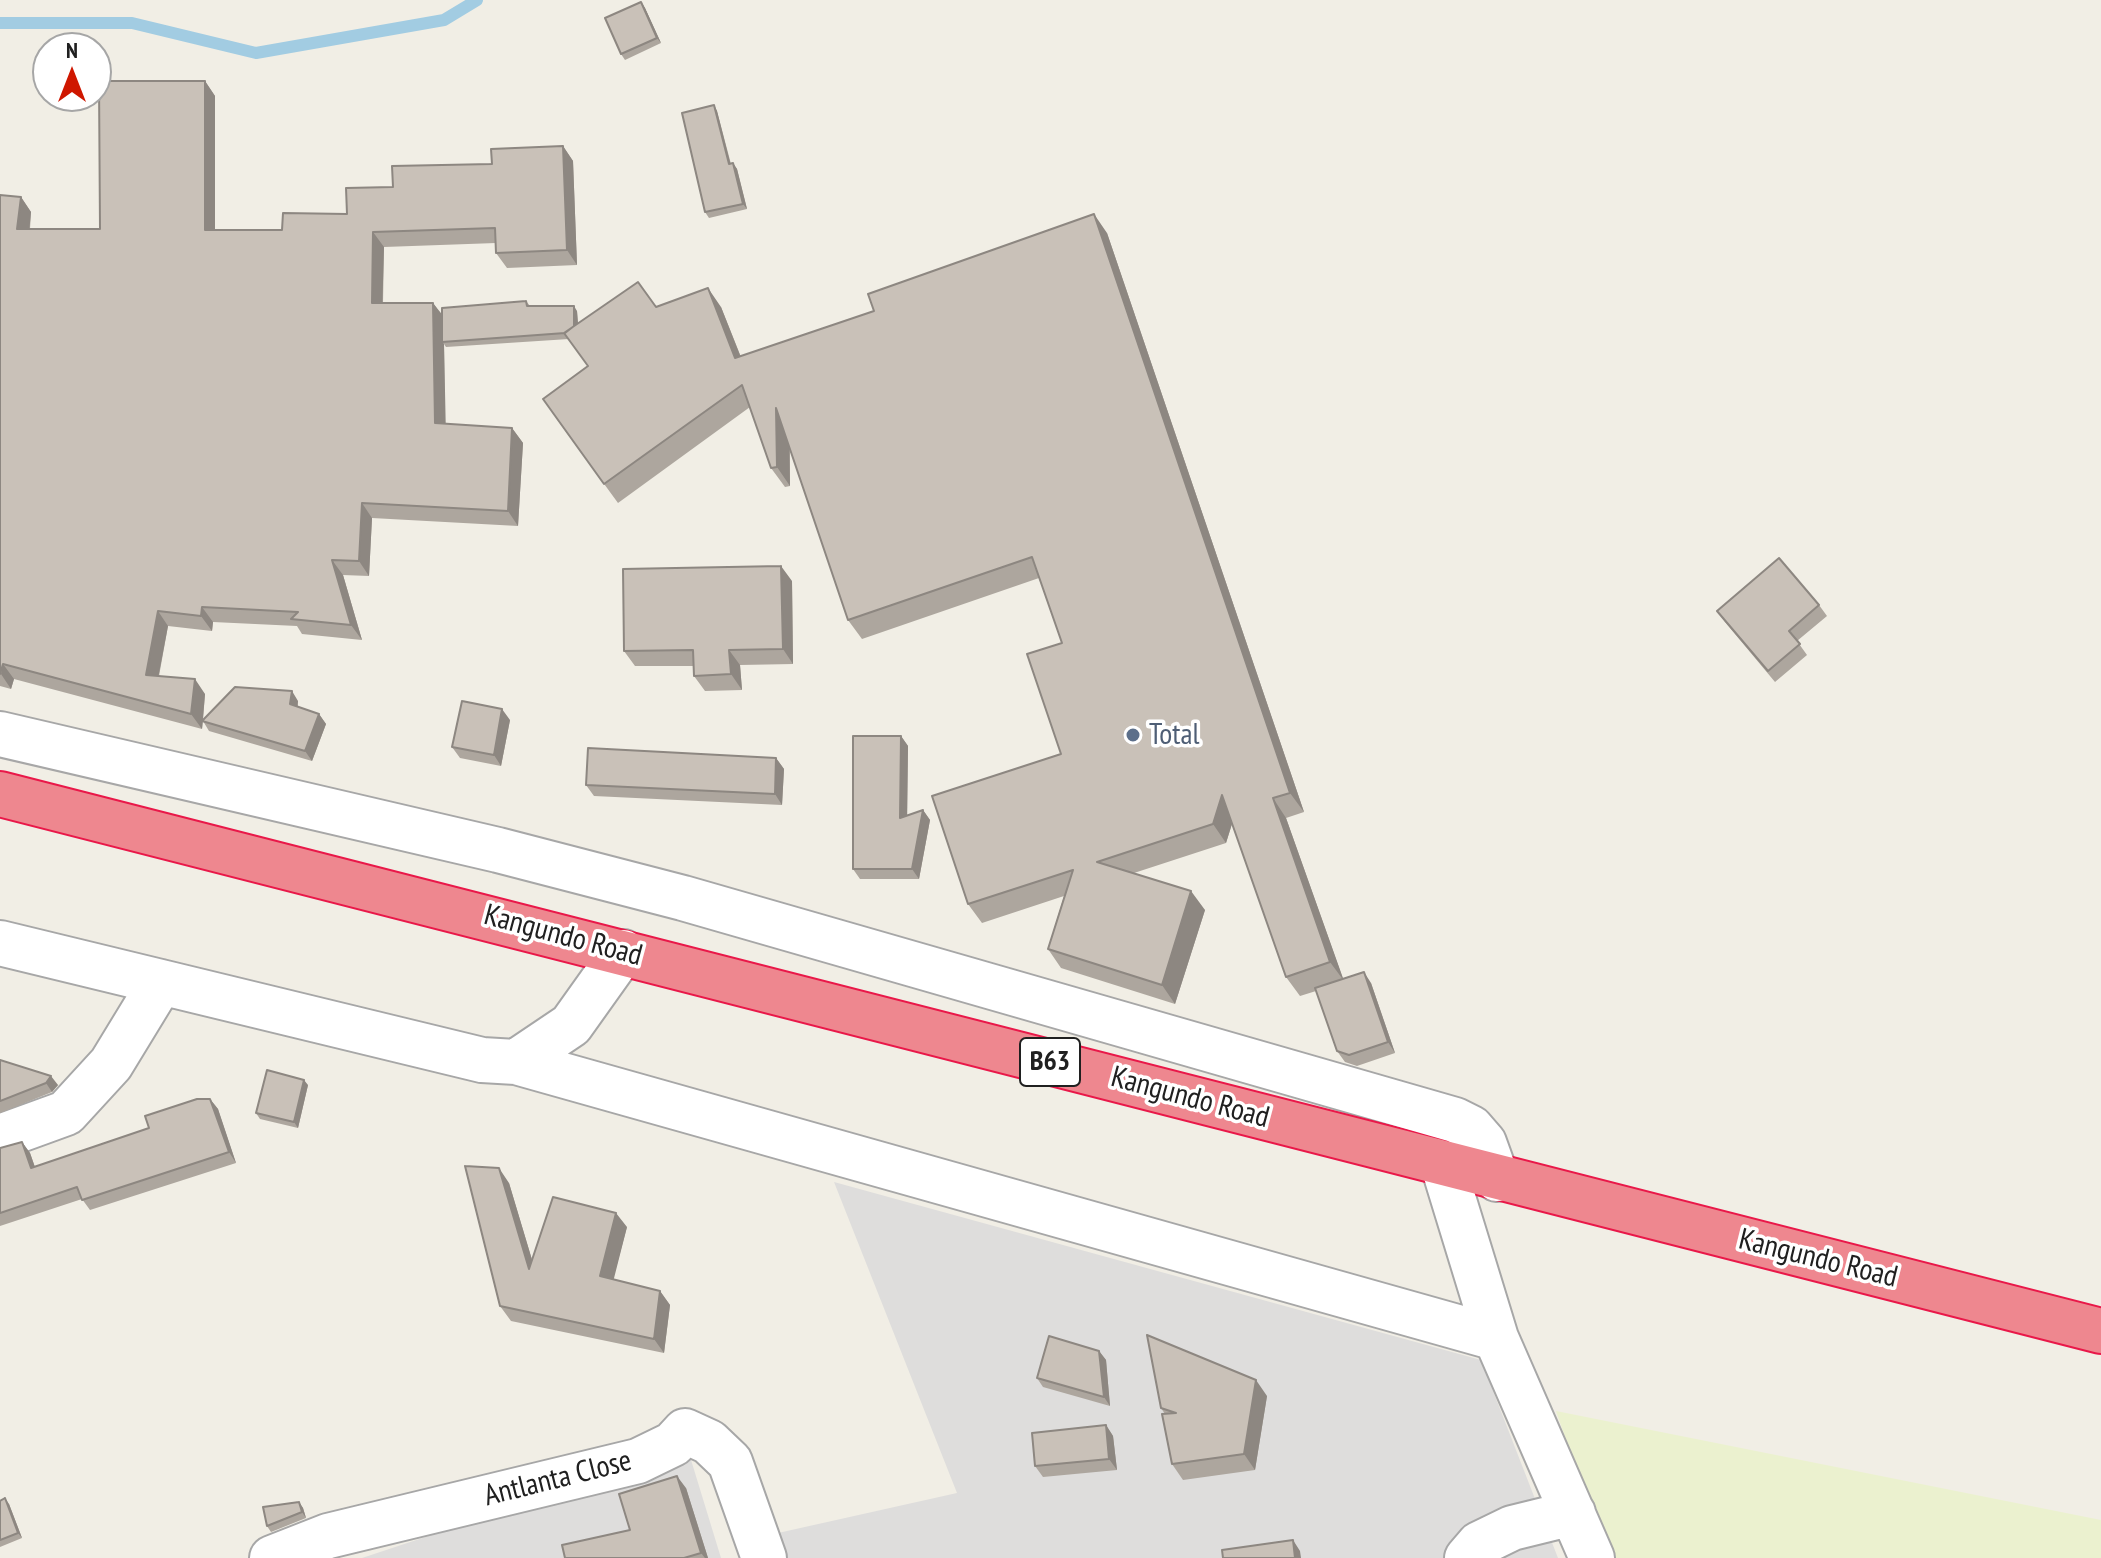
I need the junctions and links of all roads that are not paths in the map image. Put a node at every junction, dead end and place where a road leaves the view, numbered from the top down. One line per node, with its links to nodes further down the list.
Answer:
1 (0, 734): 9 (street)
2 (0, 794): 4 (highway, Kangundo Road / B63)
3 (0, 943): 5 (street)
4 (623, 952): 6 (street); 8 (highway, Kangundo Road / B63)
5 (161, 982): 6 (street); 7 (street)
6 (516, 1062): 11 (street)
7 (0, 1137)
8 (1443, 1165): 9 (highway, Kangundo Road / B63); 11 (street)
9 (1497, 1179): 10 (highway, Kangundo Road / B63)
10 (2101, 1331)
11 (1496, 1338): 12 (street)
12 (1573, 1513): 15 (street); 16 (street)
13 (272, 1558): 14 (street, Antlanta Close)
14 (764, 1558)
15 (1467, 1558)
16 (1592, 1558)

